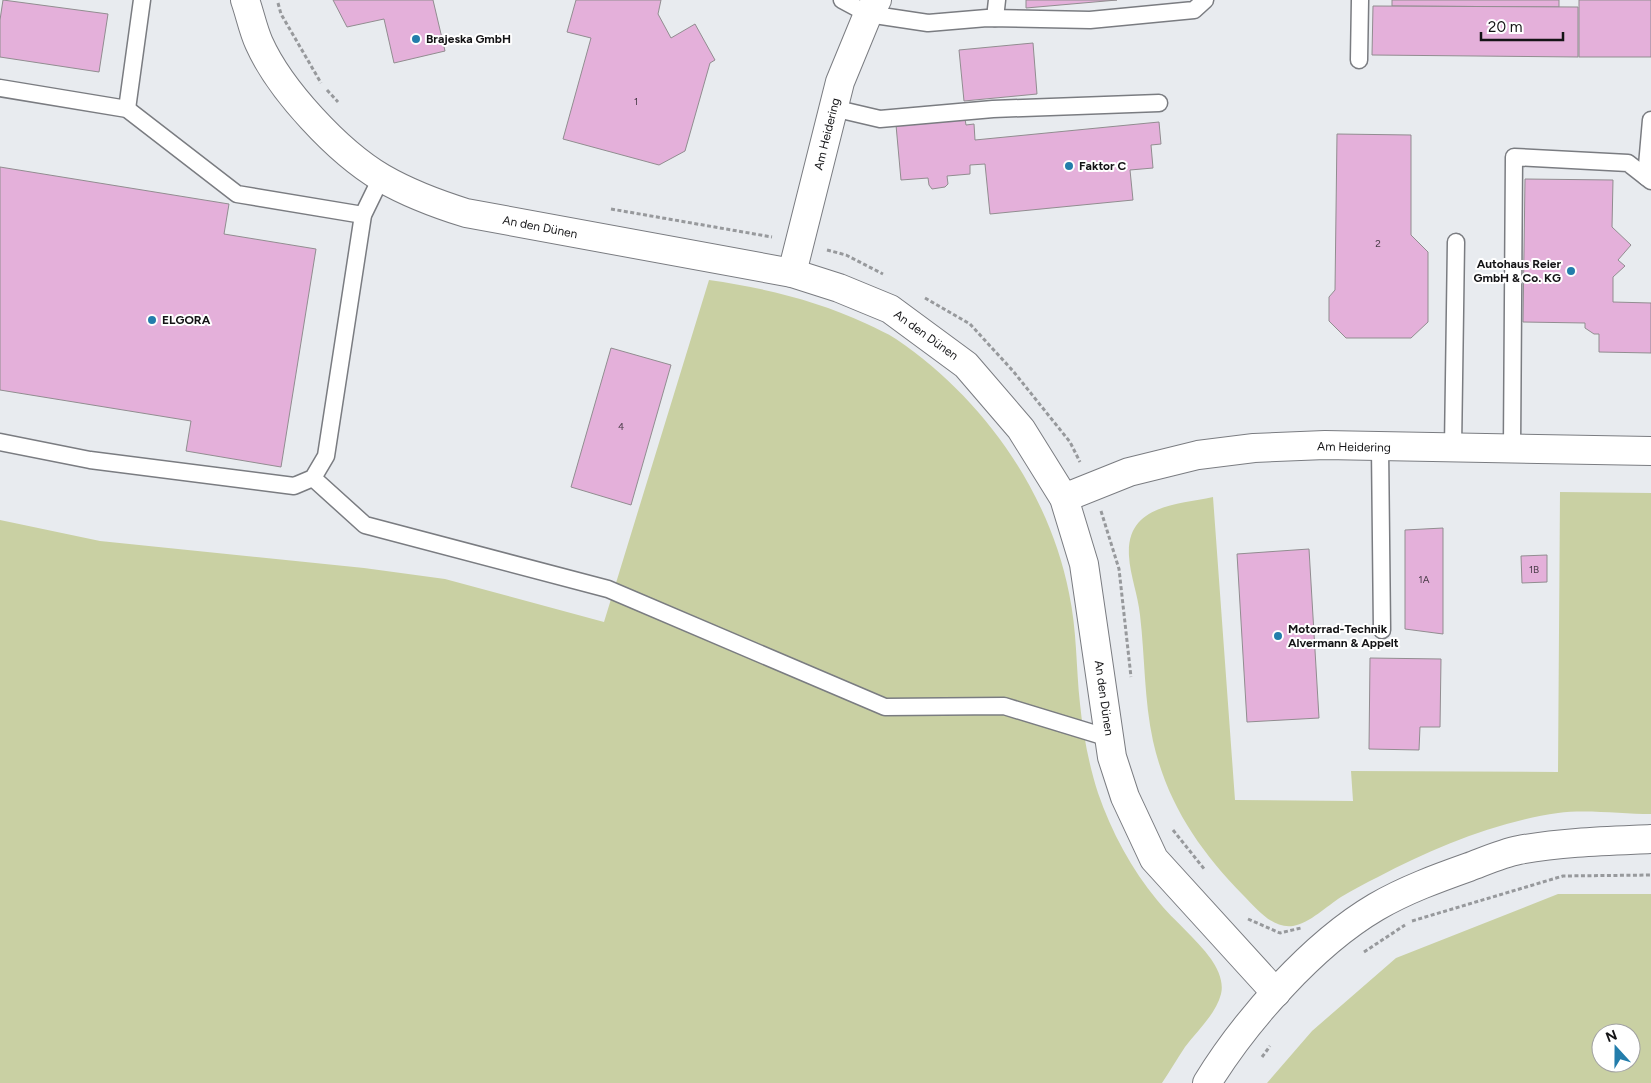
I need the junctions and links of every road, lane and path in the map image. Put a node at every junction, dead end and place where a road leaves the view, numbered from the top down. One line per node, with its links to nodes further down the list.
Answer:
1 (142, 0): 14 (lane)
2 (245, 0): 17 (street, An den Dünen)
3 (276, 0): 13 (path)
4 (842, 0): 8 (lane)
5 (997, 0): 9 (lane)
6 (1205, 0): 9 (lane)
7 (1360, 0): 10 (lane)
8 (872, 7): 9 (lane); 15 (street, Am Heidering)
9 (995, 18)
10 (1359, 60)
11 (0, 88): 14 (lane)
12 (1160, 103): 15 (lane)
13 (339, 104)
14 (127, 108): 20 (lane)
15 (833, 108): 21 (street, Am Heidering)
16 (1651, 120): 18 (lane)
17 (381, 178): 20 (lane); 23 (street, An den Dünen)
18 (1648, 179): 29 (lane)
19 (604, 208): 21 (path)
20 (362, 215): 31 (lane)
21 (800, 242): 23 (street, Am Heidering); 24 (path)
22 (1456, 242): 28 (lane)
23 (792, 273): 33 (street, An den Dünen)
24 (888, 276)
25 (921, 295): 32 (path)
26 (0, 442): 31 (lane)
27 (1380, 447): 28 (street, Am Heidering); 32 (street, Am Heidering); 34 (lane)
28 (1453, 448): 29 (street, Am Heidering)
29 (1512, 449): 30 (street, Am Heidering)
30 (1651, 451)
31 (313, 478): 36 (lane)
32 (1092, 487): 33 (street, Am Heidering); 35 (path)
33 (1064, 498): 36 (street, An den Dünen)
34 (1382, 630)
35 (1131, 682)
36 (1109, 738): 43 (street, An den Dünen)
37 (1172, 828): 39 (path)
38 (1651, 839): 42 (street)
39 (1206, 872)
40 (1651, 875): 42 (path)
41 (1241, 916): 42 (path)
42 (1332, 938): 43 (street)
43 (1276, 993): 46 (street)
44 (1276, 1039): 45 (path)
45 (1258, 1061)
46 (1207, 1083)

